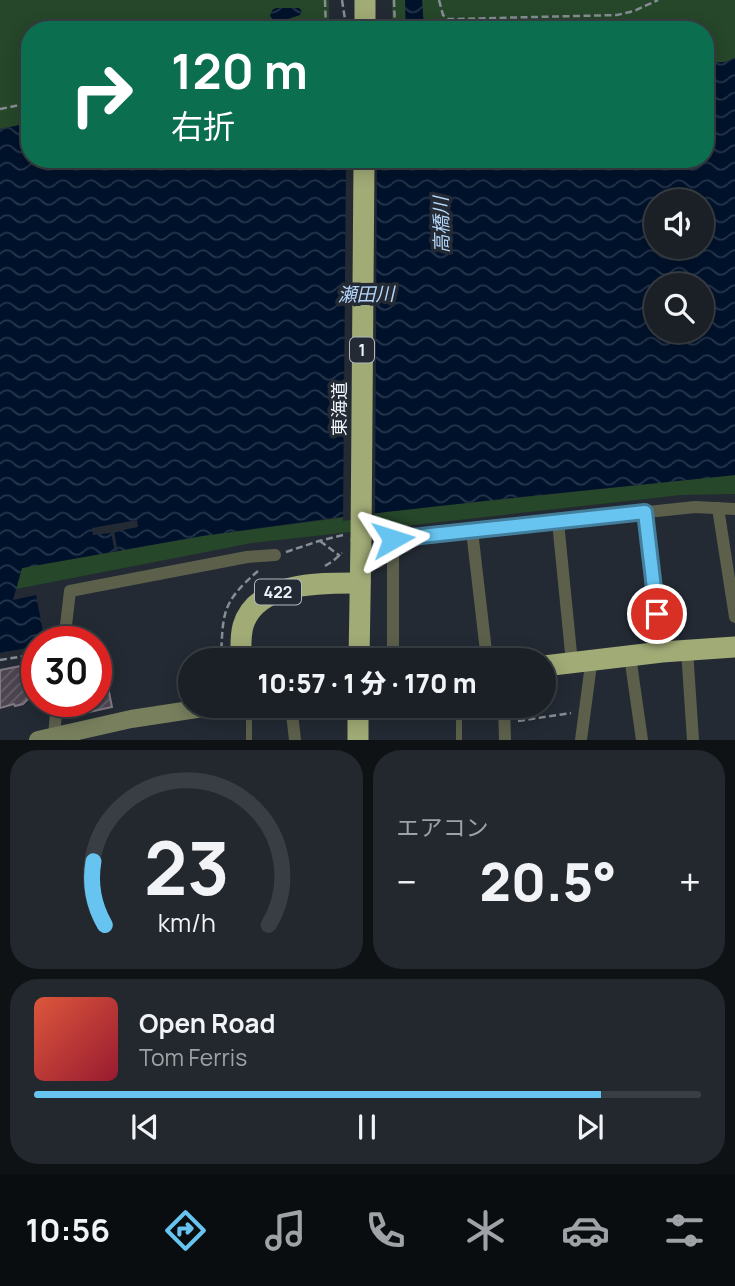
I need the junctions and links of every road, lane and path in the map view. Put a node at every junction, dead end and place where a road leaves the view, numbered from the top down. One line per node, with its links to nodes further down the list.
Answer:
1 (325, 0): 7 (path)
2 (342, 0): 8 (path)
3 (365, 0): 9 (highway)
4 (394, 0): 10 (path)
5 (439, 0): 6 (path)
6 (657, 0)
7 (326, 21)
8 (345, 21)
9 (365, 21)
10 (395, 21)
11 (21, 104): 12 (path)
12 (0, 108)
13 (364, 168): 22 (highway, 東海道 / 1, bridge)
14 (718, 508): 15 (street); 16 (street); 23 (street)
15 (735, 509)
16 (645, 512): 17 (street); 31 (street)
17 (558, 522): 18 (street); 35 (street)
18 (472, 531): 28 (street); 29 (street)
19 (319, 541): 21 (path)
20 (275, 555): 24 (street)
21 (340, 556)
22 (360, 583): 26 (highway, 422); 27 (highway, 東海道 / 1)
23 (735, 617)
24 (66, 626)
25 (735, 647): 30 (highway)
26 (242, 648)
27 (359, 648)
28 (393, 648)
29 (486, 648)
30 (687, 650): 31 (highway); 54 (street)
31 (662, 652): 32 (highway)
32 (630, 656): 35 (highway); 53 (street)
33 (21, 657): 34 (path)
34 (0, 660)
35 (581, 662): 36 (highway); 37 (street)
36 (556, 665)
37 (585, 711): 45 (path); 52 (street)
38 (178, 712): 46 (main road)
39 (53, 717): 46 (street)
40 (249, 718): 47 (lane)
41 (292, 718): 48 (street)
42 (358, 718): 49 (highway)
43 (459, 718): 50 (lane)
44 (505, 718): 45 (street)
45 (505, 723): 51 (street)
46 (48, 739)
47 (249, 740)
48 (295, 740)
49 (358, 740)
50 (459, 740)
51 (505, 740)
52 (581, 740)
53 (642, 740)
54 (693, 740)

